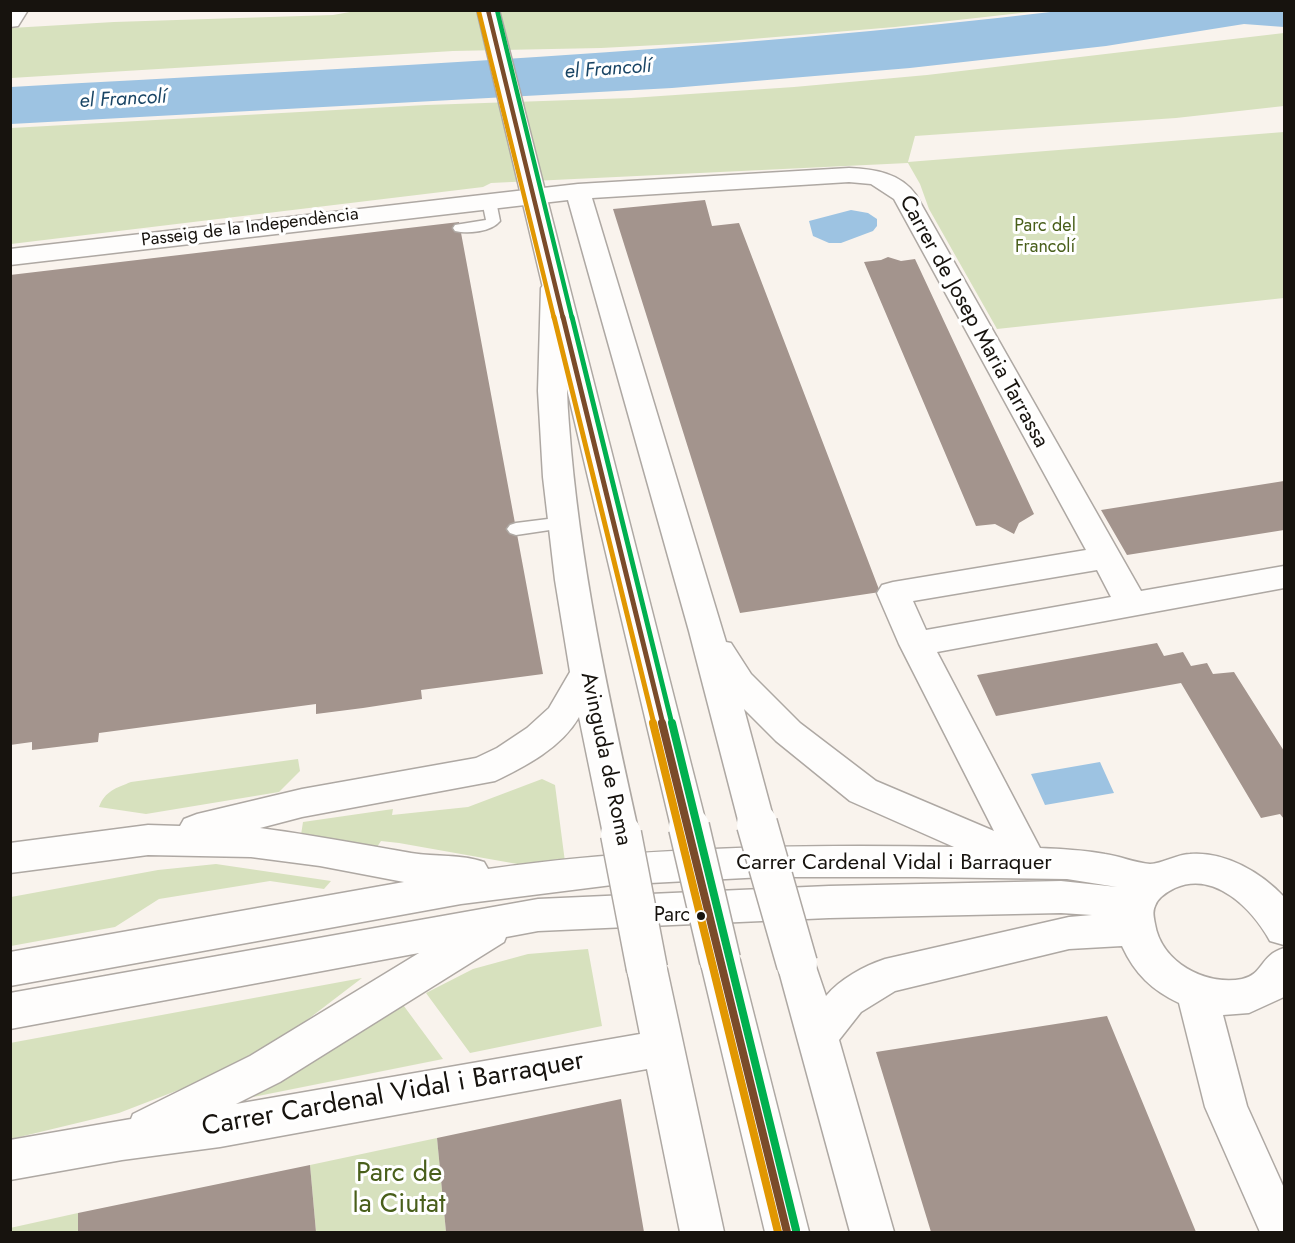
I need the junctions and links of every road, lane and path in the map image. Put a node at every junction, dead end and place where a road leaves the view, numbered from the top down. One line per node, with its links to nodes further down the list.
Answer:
1 (18, 10): 3 (street)
2 (488, 10): 5 (street, Avinguda de Roma)
3 (10, 21)
4 (578, 191): 5 (street, Carrer de Josep Maria Tarrassa); 12 (street, Carrer de Josep Maria Tarrassa); 15 (street)
5 (533, 196): 6 (street, Passeig de la Independència); 9 (street, Avinguda de Roma)
6 (489, 201): 7 (lane); 8 (street, Passeig de la Independència)
7 (460, 228)
8 (10, 257)
9 (554, 281): 10 (street, Avinguda de Roma); 34 (street, Avinguda de Roma, bridge)
10 (564, 523): 11 (lane); 17 (street, Avinguda de Roma)
11 (516, 529)
12 (1104, 558): 14 (street, Carrer de Josep Maria Tarrassa); 16 (street)
13 (1284, 577): 14 (street)
14 (1132, 605): 16 (street)
15 (706, 631): 20 (street); 29 (street, bridge)
16 (916, 644): 20 (street)
17 (586, 675): 18 (street, Carrer Cardenal Vidal i Barraquer); 30 (street, Avinguda de Roma, bridge)
18 (148, 840): 19 (street, Carrer Cardenal Vidal i Barraquer); 21 (street, Carrer Cardenal Vidal i Barraquer)
19 (10, 858)
20 (1029, 863): 21 (street, Carrer Cardenal Vidal i Barraquer); 22 (street, Carrer Cardenal Vidal i Barraquer)
21 (524, 877): 26 (street, Carrer Cardenal Vidal i Barraquer)
22 (1141, 906): 23 (street); 24 (street, Carrer Cardenal Vidal i Barraquer); 27 (street); 29 (street)
23 (1280, 914)
24 (507, 919): 28 (street, Carrer Cardenal Vidal i Barraquer); 31 (street, Carrer Cardenal Vidal i Barraquer)
25 (1284, 965): 27 (street)
26 (10, 969)
27 (1197, 993): 36 (street)
28 (10, 1011)
29 (817, 1036): 35 (street)
30 (663, 1047): 31 (street, Carrer Cardenal Vidal i Barraquer); 33 (street, Avinguda de Roma)
31 (122, 1140): 32 (street, Carrer Cardenal Vidal i Barraquer)
32 (10, 1160)
33 (702, 1233)
34 (787, 1233)
35 (872, 1233)
36 (1282, 1233)

